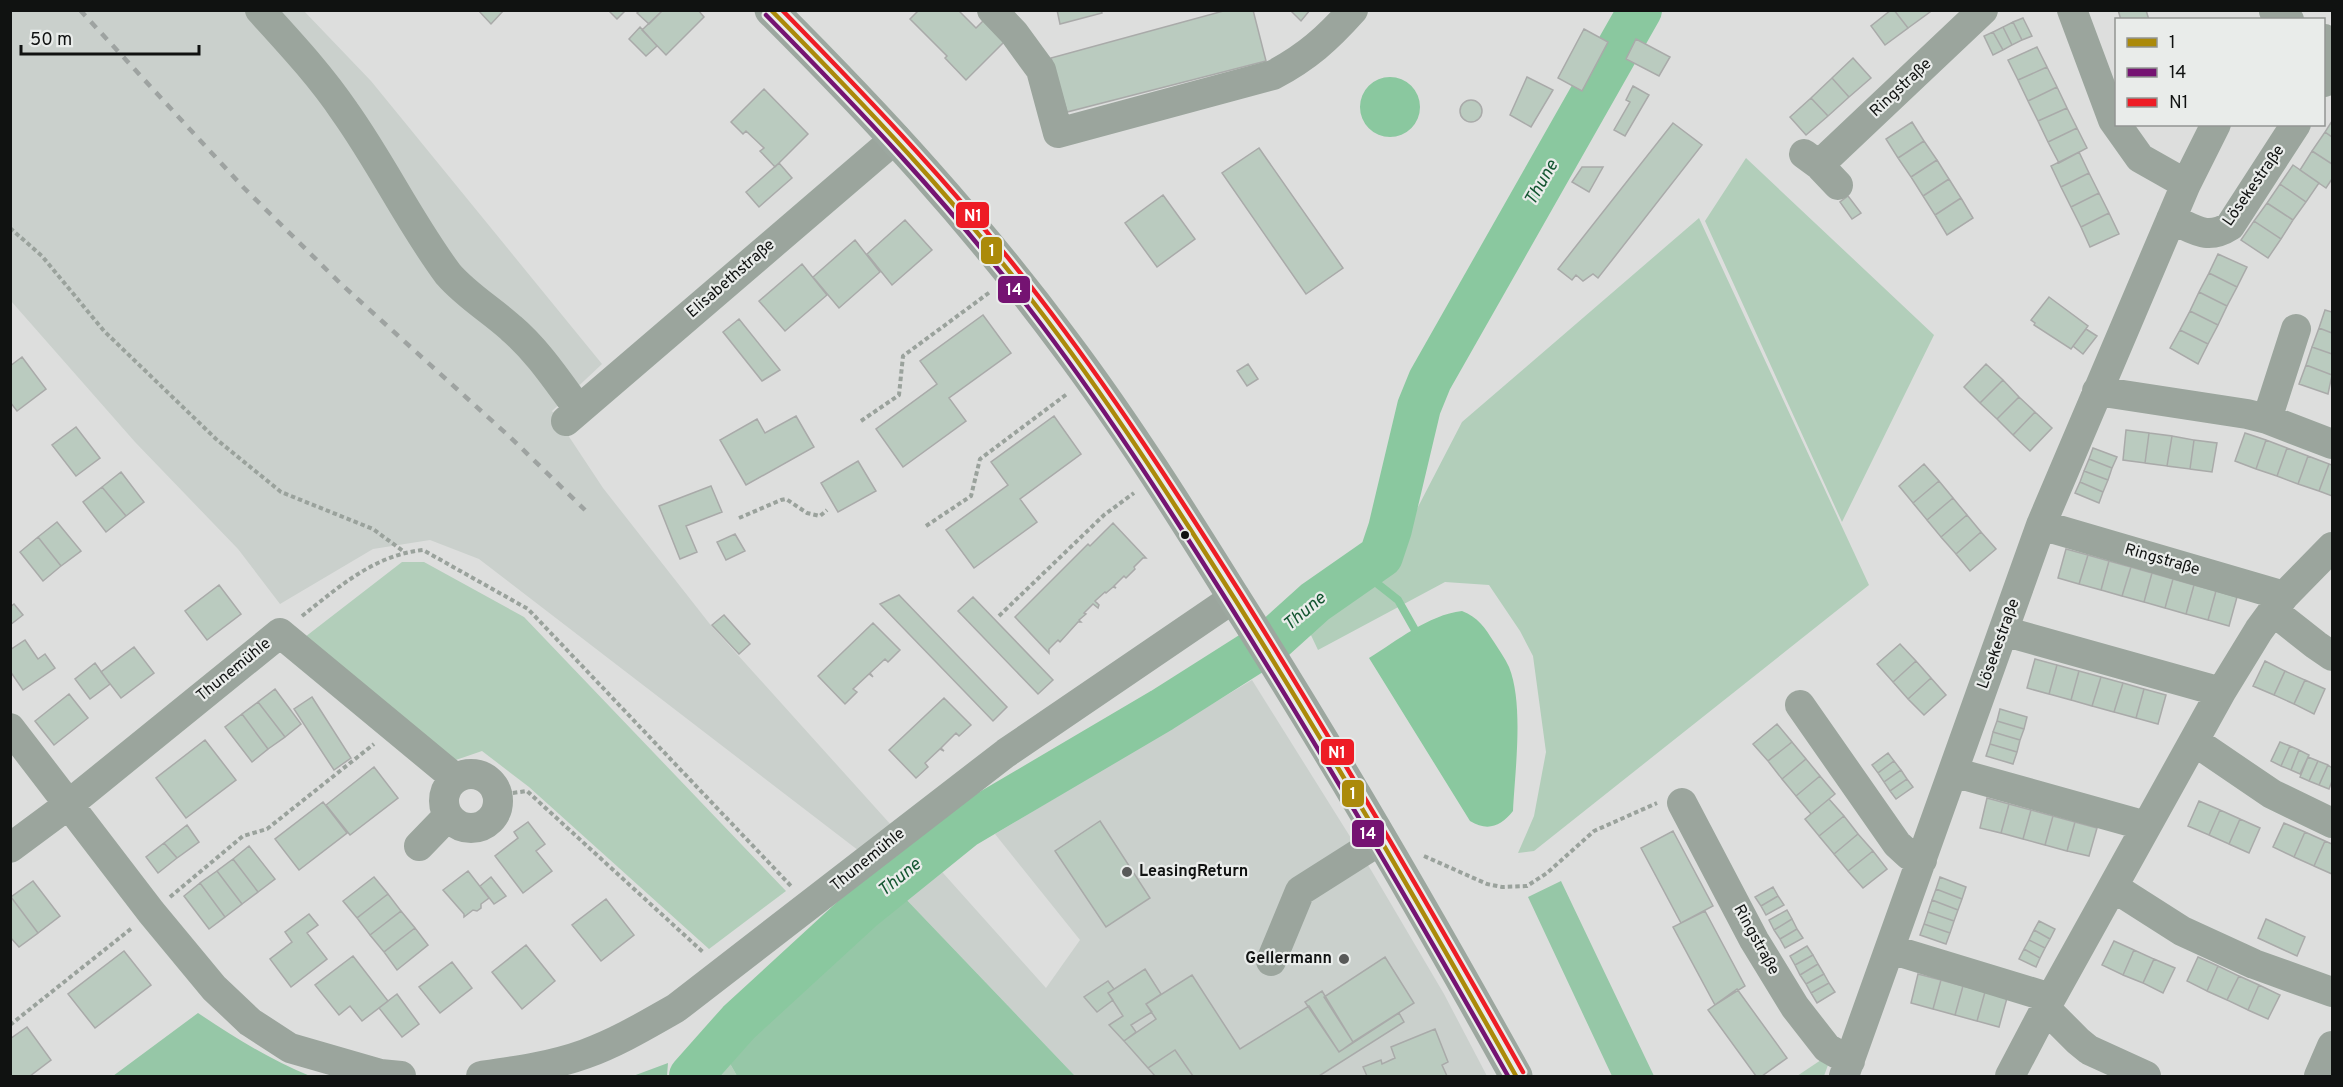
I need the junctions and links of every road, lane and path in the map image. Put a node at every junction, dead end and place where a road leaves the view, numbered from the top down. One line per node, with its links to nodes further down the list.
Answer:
1 (260, 10): 11 (street, Elisabethstraße)
2 (771, 10): 11 (main road)
3 (992, 10): 4 (street)
4 (1353, 10)
5 (1983, 10): 12 (street, Ringstraße)
6 (2072, 10): 7 (street)
7 (2115, 123)
8 (2117, 126): 13 (street)
9 (2215, 126): 13 (street, Lösekestraße)
10 (2295, 126): 14 (street, Lösekestraße)
11 (896, 138): 31 (main road)
12 (1821, 168)
13 (2186, 184): 14 (street, Lösekestraße)
14 (2171, 219): 18 (street, Lösekestraße)
15 (10, 228): 29 (path)
16 (991, 291): 21 (path)
17 (2296, 330): 20 (street)
18 (2097, 391): 20 (street); 26 (street, Lösekestraße)
19 (1068, 393): 27 (path)
20 (2267, 419): 22 (street)
21 (861, 421)
22 (2332, 444)
23 (1134, 493): 32 (path)
24 (827, 510): 25 (path)
25 (739, 519)
26 (2041, 525): 30 (street, Ringstraße); 33 (street, Lösekestraße)
27 (926, 526)
28 (2332, 547): 30 (street)
29 (403, 552): 34 (path); 54 (path)
30 (2278, 603): 35 (street, Ringstraße); 36 (street)
31 (1243, 610): 49 (main road); 54 (street, Thunemühle)
32 (999, 616)
33 (2003, 632): 36 (street); 41 (street, Lösekestraße)
34 (280, 633): 39 (street, Thunemühle); 45 (street, Thunemühle)
35 (2332, 656)
36 (2221, 692): 40 (street)
37 (1800, 705): 52 (street)
38 (10, 728): 45 (street)
39 (394, 728): 42 (street, Thunemühle); 55 (path)
40 (2194, 741): 47 (street); 48 (street)
41 (1953, 772): 48 (street); 52 (street, Lösekestraße)
42 (455, 778): 43 (street); 46 (street)
43 (498, 795): 46 (street); 58 (path)
44 (1682, 803): 49 (path); 63 (street, Ringstraße)
45 (68, 805): 51 (street, Thunemühle); 55 (street)
46 (447, 817): 50 (street)
47 (2332, 823)
48 (2146, 825): 53 (street)
49 (1382, 839): 57 (street); 66 (main road)
50 (420, 846)
51 (10, 848)
52 (1922, 860): 56 (street, Lösekestraße)
53 (2114, 886): 59 (street); 60 (street)
54 (810, 906): 58 (street, Thunemühle)
55 (151, 912): 61 (path); 64 (street)
56 (1890, 949): 60 (street); 63 (street, Lösekestraße)
57 (1271, 961)
58 (724, 972): 65 (street, Thunemühle)
59 (2332, 992)
60 (2048, 1003): 67 (street); 68 (street)
61 (10, 1025)
62 (2332, 1046): 69 (street)
63 (1847, 1069)
64 (387, 1076)
65 (481, 1077)
66 (1516, 1077)
67 (2010, 1077)
68 (2146, 1077)
69 (2319, 1077)

